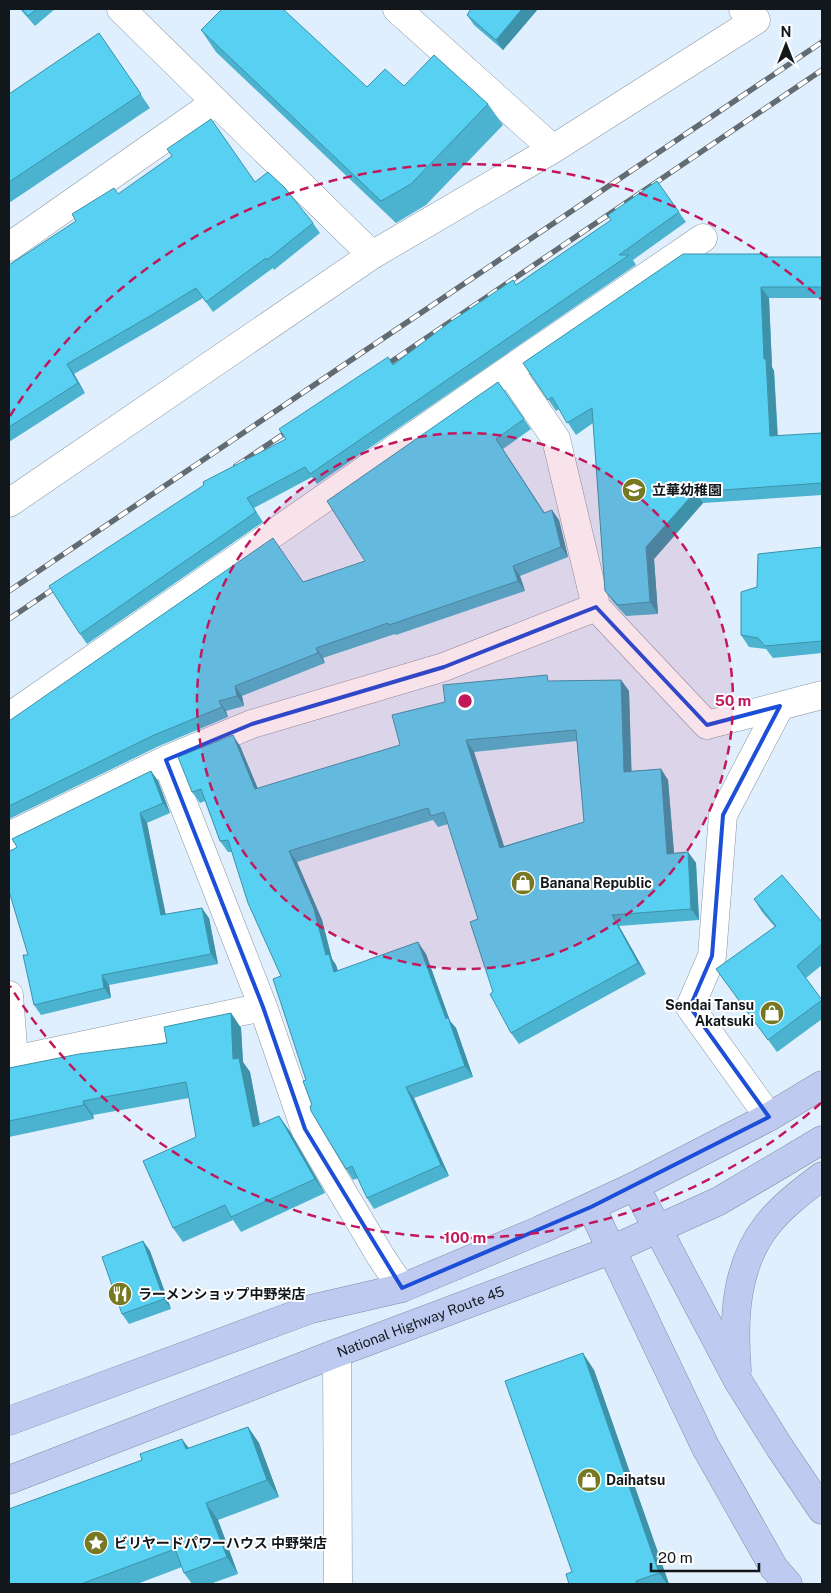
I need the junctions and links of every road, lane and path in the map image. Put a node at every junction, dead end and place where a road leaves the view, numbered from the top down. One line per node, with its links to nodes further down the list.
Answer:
1 (120, 9): 4 (street)
2 (397, 9): 5 (street)
3 (743, 9): 5 (street)
4 (216, 102): 7 (street); 8 (street)
5 (553, 148): 8 (street)
6 (703, 238): 9 (street)
7 (9, 247)
8 (372, 255): 10 (street)
9 (509, 370): 11 (street); 14 (street)
10 (9, 503)
11 (596, 607): 13 (street); 15 (street)
12 (822, 695): 13 (street)
13 (780, 706): 20 (street)
14 (9, 717)
15 (166, 760): 16 (street); 18 (street)
16 (9, 836)
17 (9, 995): 18 (street)
18 (263, 1006): 27 (street)
19 (822, 1085): 20 (highway)
20 (769, 1117): 23 (highway)
21 (822, 1140): 25 (highway, National Highway Route 45)
22 (822, 1176): 29 (highway)
23 (635, 1186): 24 (highway); 25 (highway)
24 (591, 1207): 26 (highway); 27 (highway)
25 (659, 1229): 26 (highway, National Highway Route 45); 29 (highway)
26 (611, 1250): 28 (highway, National Highway Route 45); 34 (highway)
27 (402, 1288): 30 (highway)
28 (337, 1353): 31 (highway, National Highway Route 45); 33 (street)
29 (738, 1381): 32 (highway)
30 (9, 1421)
31 (9, 1480)
32 (822, 1510)
33 (338, 1584)
34 (788, 1584)

